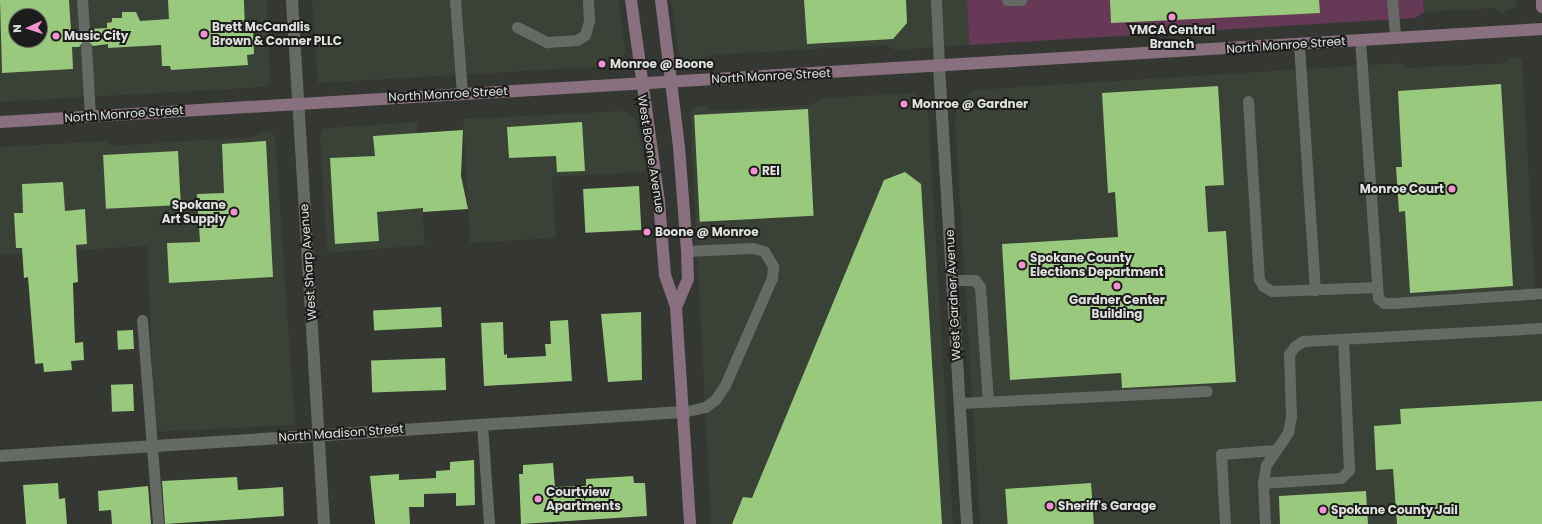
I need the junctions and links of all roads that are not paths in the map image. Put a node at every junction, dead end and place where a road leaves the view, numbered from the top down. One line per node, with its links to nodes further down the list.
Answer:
1 (82, 0): 15 (lane)
2 (292, 0): 25 (street, West Sharp Avenue)
3 (456, 0): 23 (lane)
4 (588, 0): 13 (lane)
5 (631, 0): 22 (main road, West Boone Avenue)
6 (661, 0): 21 (main road, West Boone Avenue)
7 (936, 0): 20 (lane)
8 (1007, 0): 9 (lane)
9 (1021, 0)
10 (1392, 0): 16 (lane)
11 (1542, 0): 12 (main road)
12 (1542, 7)
13 (517, 27)
14 (1542, 29): 16 (main road, North Monroe Street)
15 (84, 30)
16 (1395, 38): 17 (main road, North Monroe Street)
17 (1360, 40): 18 (main road, North Monroe Street); 30 (lane)
18 (1299, 44): 20 (main road, North Monroe Street); 31 (lane)
19 (86, 46): 26 (lane)
20 (940, 66): 21 (main road, North Monroe Street); 29 (street, West Gardner Avenue)
21 (672, 82): 22 (main road, North Monroe Street); 28 (main road, West Boone Avenue)
22 (640, 84): 23 (main road, North Monroe Street); 33 (main road, West Boone Avenue)
23 (462, 93): 25 (main road, North Monroe Street)
24 (1248, 101): 31 (lane)
25 (297, 103): 26 (main road, North Monroe Street); 42 (street, West Sharp Avenue)
26 (90, 116): 27 (main road, North Monroe Street)
27 (0, 122)
28 (686, 251): 33 (main road, West Boone Avenue); 40 (lane)
29 (952, 280): 38 (lane); 39 (street, West Gardner Avenue)
30 (1377, 288): 31 (lane); 32 (lane)
31 (1315, 290)
32 (1542, 292)
33 (676, 307): 40 (main road, West Boone Avenue)
34 (142, 320): 43 (lane)
35 (1542, 328): 36 (lane)
36 (1343, 339): 44 (lane); 46 (lane)
37 (1207, 391): 38 (lane)
38 (988, 402): 39 (lane)
39 (960, 403): 51 (street, West Gardner Avenue)
40 (683, 412): 41 (street, North Madison Street); 50 (main road, West Boone Avenue)
41 (482, 424): 42 (street, North Madison Street); 49 (lane)
42 (319, 434): 43 (street, North Madison Street); 48 (street, West Sharp Avenue)
43 (153, 445): 45 (street, North Madison Street); 47 (lane)
44 (1276, 450): 46 (lane); 52 (lane)
45 (0, 456)
46 (1262, 483): 53 (lane)
47 (158, 524)
48 (324, 524)
49 (489, 524)
50 (690, 524)
51 (967, 524)
52 (1225, 524)
53 (1265, 524)

